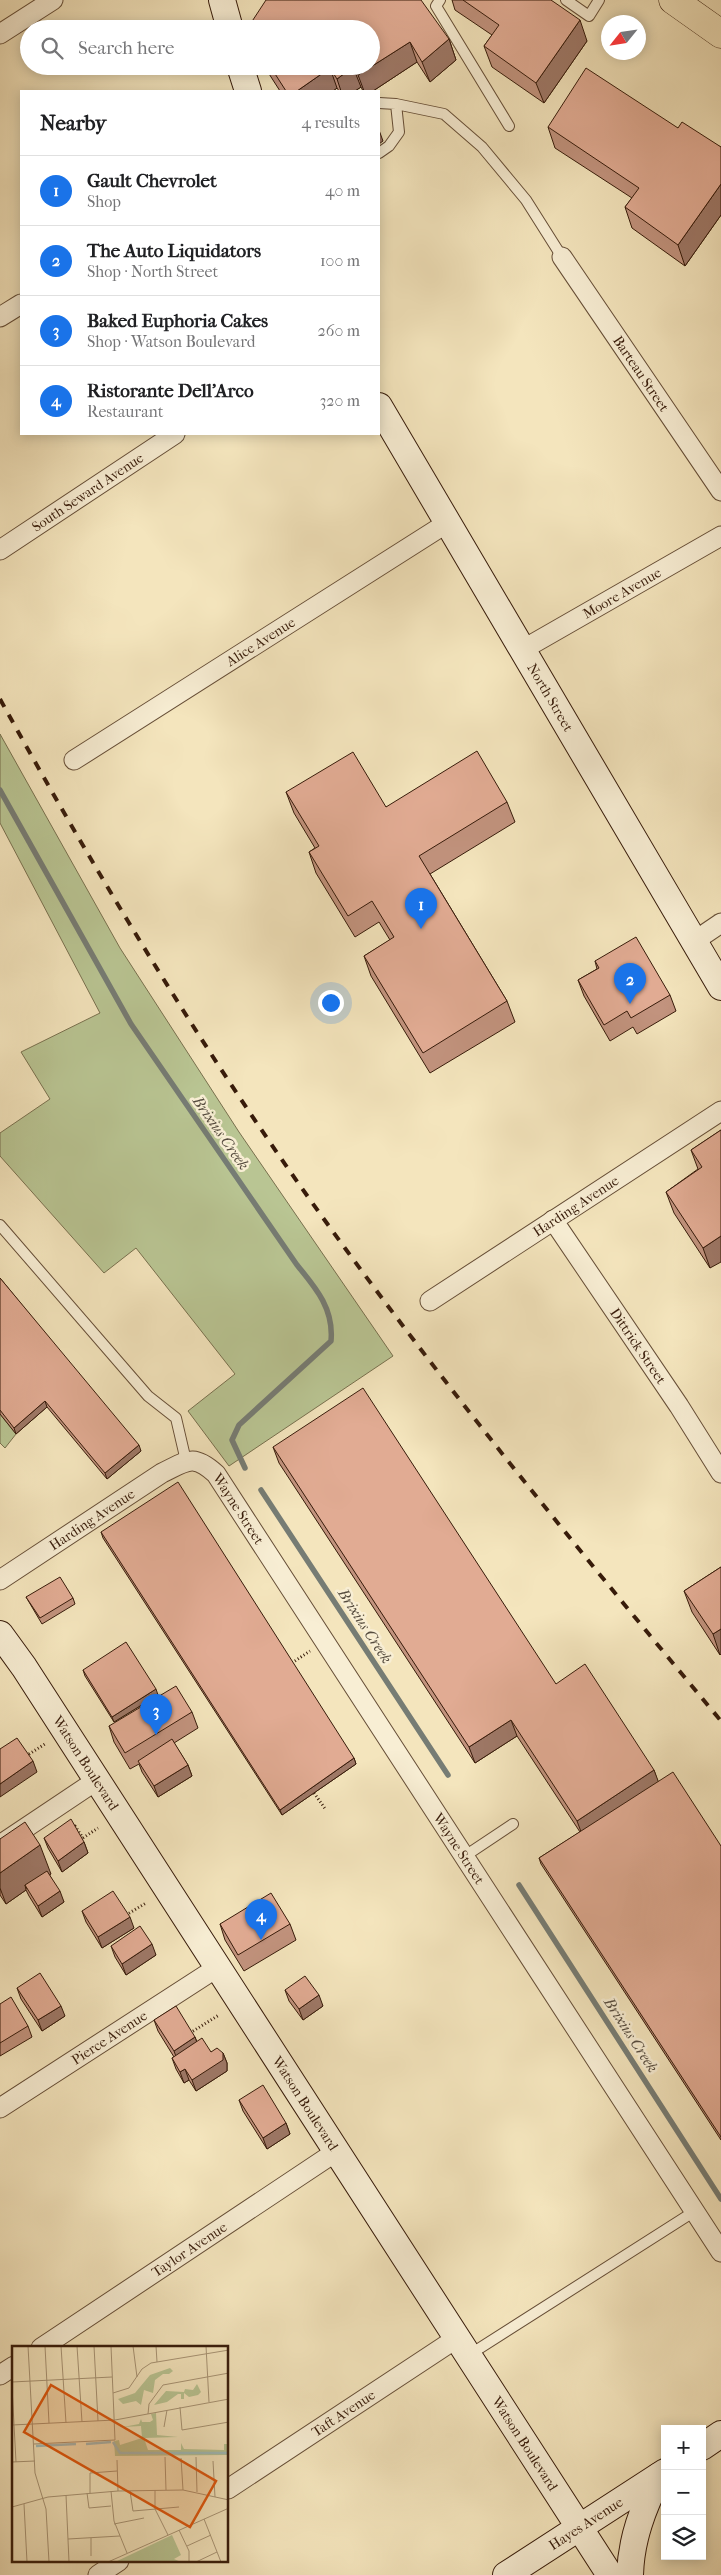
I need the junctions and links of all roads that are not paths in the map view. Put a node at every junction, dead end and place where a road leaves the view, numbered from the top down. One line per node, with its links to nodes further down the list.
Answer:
1 (53, 0): 7 (street)
2 (222, 0): 8 (street)
3 (440, 0): 16 (lane)
4 (566, 0): 5 (lane)
5 (599, 0)
6 (673, 0): 11 (main road)
7 (22, 20)
8 (228, 20)
9 (20, 21): 10 (street)
10 (0, 34)
11 (721, 34)
12 (243, 75): 13 (street)
13 (248, 90)
14 (380, 103): 15 (lane)
15 (396, 104): 17 (lane); 18 (lane)
16 (510, 126)
17 (380, 152)
18 (562, 257): 23 (street, Barteau Street)
19 (20, 305): 20 (street)
20 (0, 317)
21 (380, 408): 24 (street, North Street)
22 (173, 435): 26 (street, South Seward Avenue)
23 (721, 491)
24 (447, 523): 27 (street, North Street); 28 (street, Alice Avenue)
25 (721, 536): 27 (street, Moore Avenue)
26 (0, 550)
27 (522, 650): 30 (street, North Street)
28 (74, 760)
29 (721, 923): 30 (street)
30 (693, 942): 31 (street, North Street)
31 (721, 987)
32 (721, 1111): 33 (street, Harding Avenue)
33 (553, 1220): 35 (street, Harding Avenue); 37 (street, Dittrick Street)
34 (0, 1225): 36 (lane)
35 (430, 1301)
36 (186, 1461): 38 (street, Harding Avenue); 43 (street, Wayne Street)
37 (721, 1473)
38 (0, 1580)
39 (0, 1634): 40 (street, Watson Boulevard)
40 (97, 1780): 42 (street); 44 (street, Watson Boulevard)
41 (513, 1824): 43 (lane)
42 (0, 1845)
43 (465, 1856): 47 (street, Wayne Street)
44 (218, 1967): 45 (street, Pierce Avenue); 46 (street, Watson Boulevard)
45 (0, 2108)
46 (337, 2152): 49 (street, Taylor Avenue); 50 (street, Watson Boulevard)
47 (695, 2211): 48 (street, Wayne Street); 50 (lane)
48 (721, 2252)
49 (44, 2346)
50 (463, 2347): 57 (street, Taft Avenue); 58 (street, Watson Boulevard)
51 (12, 2367): 52 (street)
52 (0, 2374)
53 (721, 2434): 54 (street)
54 (706, 2444)
55 (661, 2475): 58 (street, Hayes Avenue)
56 (661, 2476): 63 (street)
57 (229, 2488)
58 (578, 2528): 61 (street, Hayes Avenue); 62 (street, Watson Boulevard)
59 (118, 2562): 60 (street)
60 (98, 2575)
61 (506, 2575)
62 (610, 2575)
63 (630, 2575)

